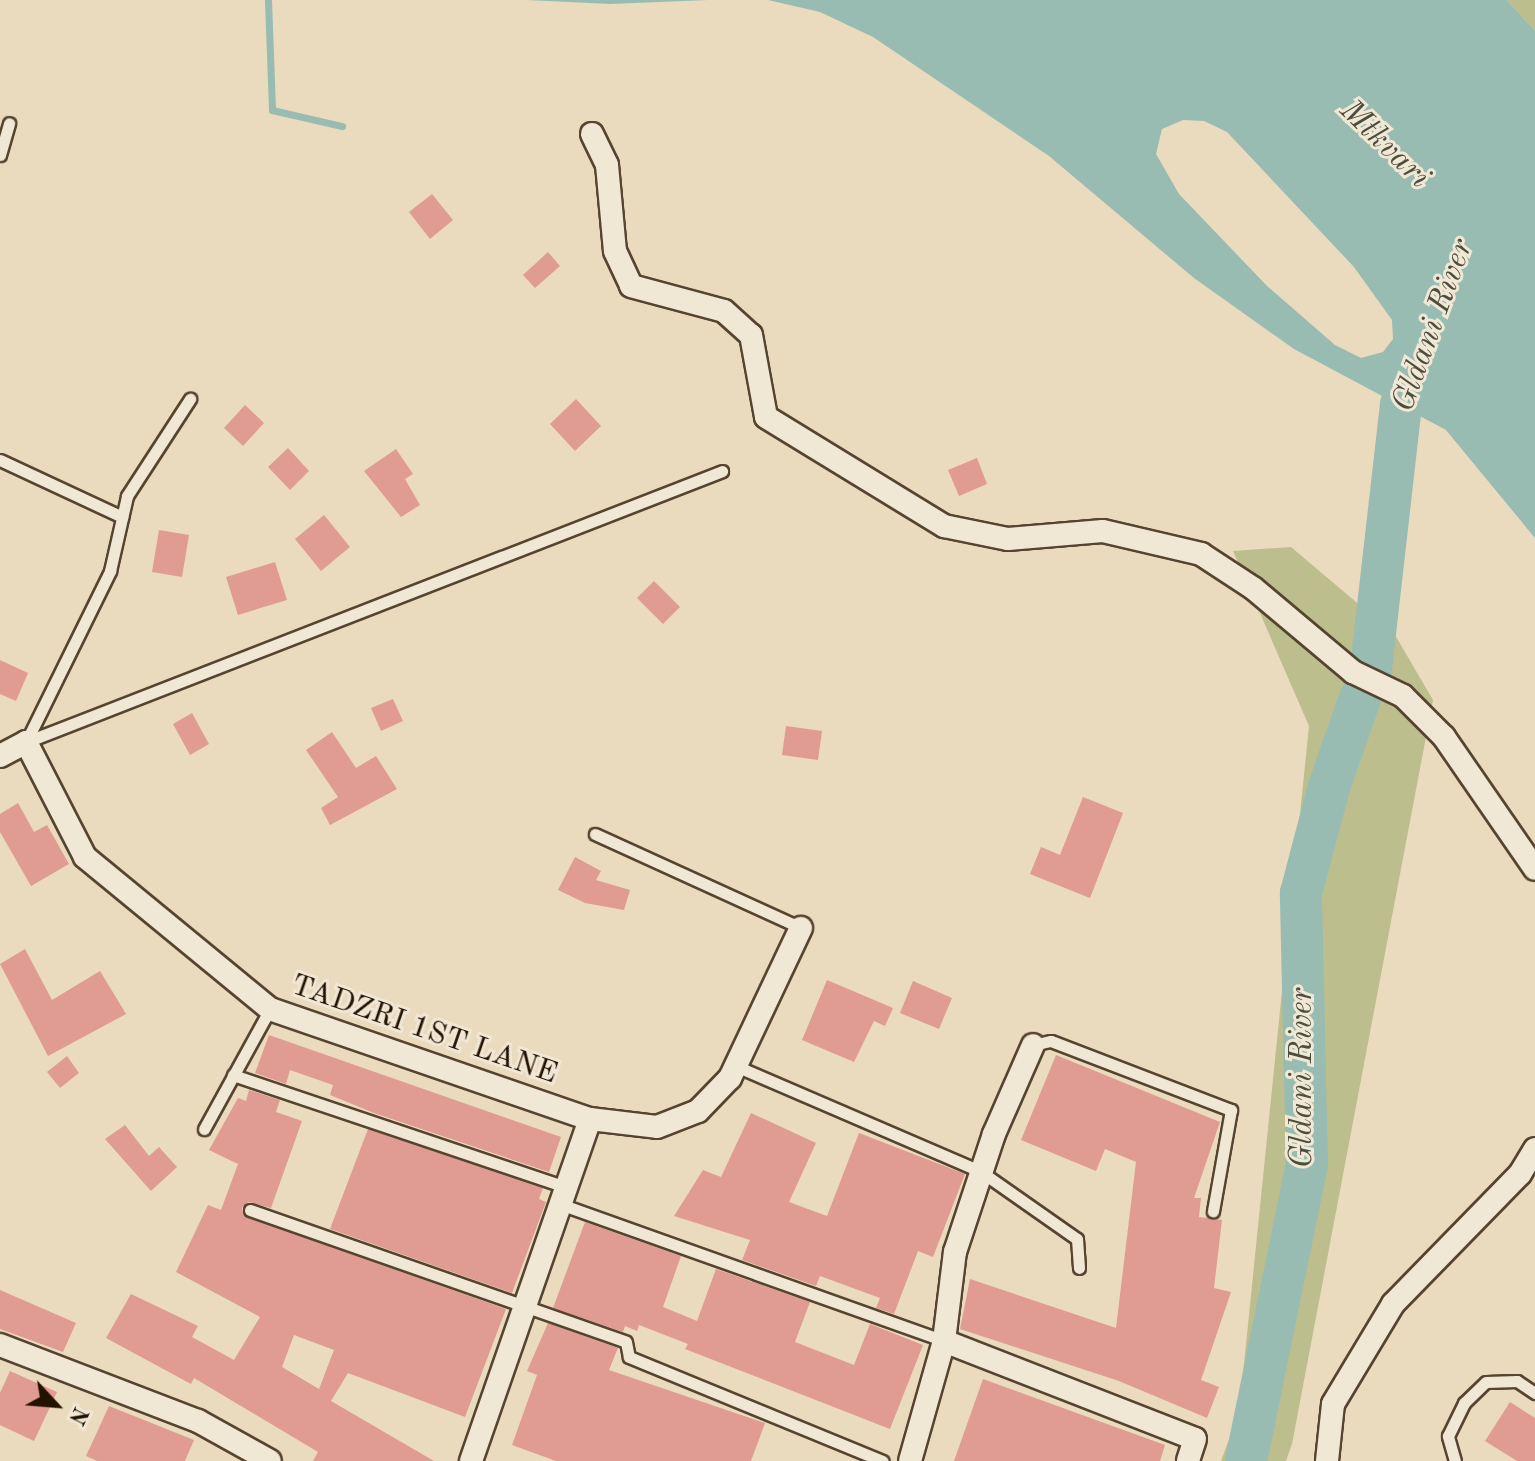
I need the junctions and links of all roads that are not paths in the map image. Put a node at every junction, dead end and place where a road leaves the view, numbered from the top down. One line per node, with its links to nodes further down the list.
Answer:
1 (9, 123): 3 (lane)
2 (592, 134): 11 (street)
3 (0, 155)
4 (190, 399): 7 (lane)
5 (0, 460): 7 (lane)
6 (722, 471): 8 (lane)
7 (122, 517): 8 (lane)
8 (26, 742): 9 (street); 13 (street, TADZRI 1ST LANE)
9 (0, 756)
10 (595, 834): 12 (lane)
11 (1535, 869)
12 (801, 928): 15 (street, TADZRI 1ST LANE)
13 (270, 1009): 16 (lane); 17 (street, TADZRI 1ST LANE)
14 (1033, 1045): 20 (street); 23 (lane)
15 (736, 1066): 17 (street, TADZRI 1ST LANE); 20 (lane)
16 (233, 1075): 18 (lane); 21 (lane)
17 (590, 1119): 21 (street)
18 (204, 1129)
19 (1535, 1149): 34 (street)
20 (980, 1171): 24 (lane); 26 (street)
21 (563, 1196): 25 (street); 26 (lane)
22 (250, 1210): 25 (lane)
23 (1213, 1211)
24 (1079, 1268)
25 (524, 1306): 29 (street); 31 (lane)
26 (944, 1341): 32 (street); 33 (street)
27 (0, 1345): 30 (street)
28 (1535, 1393): 35 (lane)
29 (474, 1460)
30 (270, 1461)
31 (882, 1461)
32 (910, 1461)
33 (1188, 1461)
34 (1327, 1461)
35 (1455, 1461)

